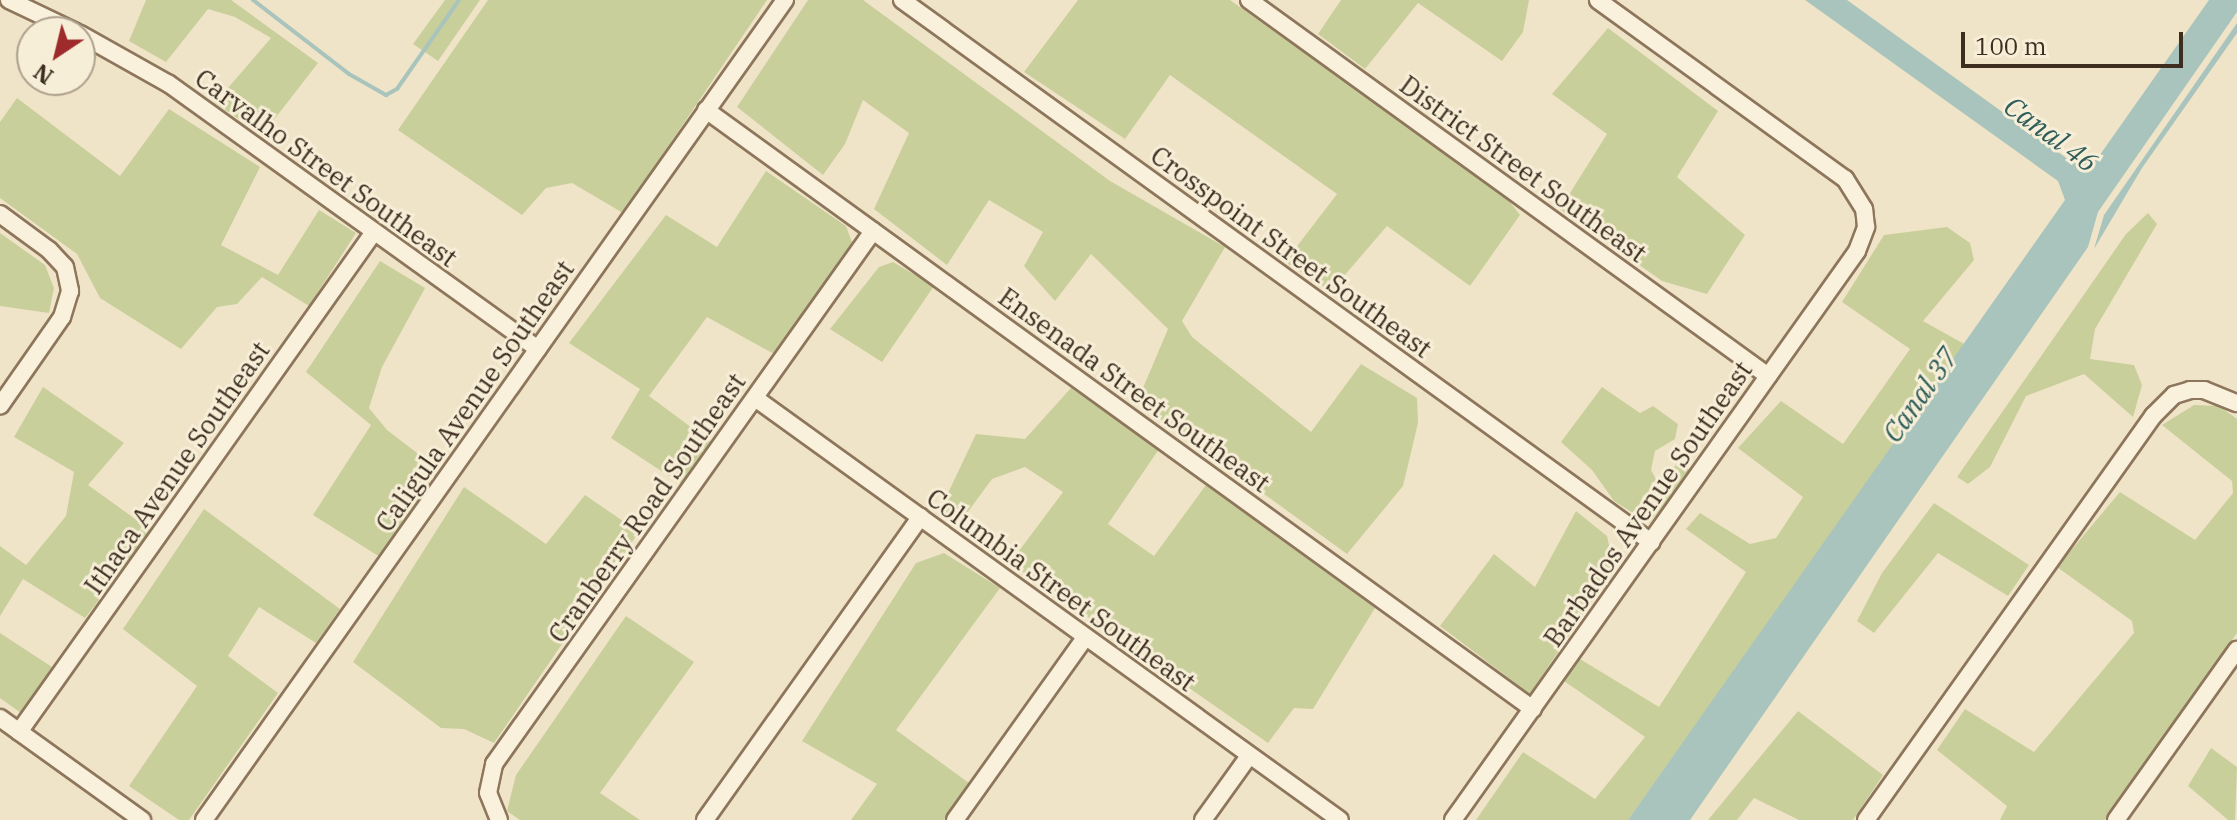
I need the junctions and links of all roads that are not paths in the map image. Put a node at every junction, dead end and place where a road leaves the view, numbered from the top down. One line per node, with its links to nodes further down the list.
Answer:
1 (9, 0): 6 (street, Carvalho Street Southeast)
2 (785, 0): 8 (street, Caligula Avenue Southeast)
3 (902, 0): 18 (street, Crosspoint Street Southeast)
4 (1249, 0): 13 (street, District Street Southeast)
5 (1598, 0): 13 (street, Barbados Avenue Southeast)
6 (42, 16)
7 (96, 43): 11 (street, Carvalho Street Southeast)
8 (706, 110): 10 (street, Ensenada Street Southeast); 12 (street, Caligula Avenue Southeast)
9 (0, 214): 16 (street)
10 (873, 231): 14 (street, Cranberry Road Southeast); 21 (street, Ensenada Street Southeast)
11 (374, 232): 12 (street, Carvalho Street Southeast); 23 (street, Ithaca Avenue Southeast)
12 (538, 349): 26 (street, Caligula Avenue Southeast)
13 (1768, 376): 18 (street, Barbados Avenue Southeast)
14 (755, 398): 17 (street, Columbia Street Southeast); 27 (street, Cranberry Road Southeast)
15 (2237, 403): 33 (street)
16 (0, 406)
17 (920, 517): 19 (street, Columbia Street Southeast); 28 (street)
18 (1651, 542): 21 (street, Barbados Avenue Southeast)
19 (1085, 638): 24 (street, Columbia Street Southeast); 29 (street)
20 (2237, 650): 34 (street)
21 (1533, 709): 32 (street, Barbados Avenue Southeast)
22 (0, 718): 23 (street)
23 (19, 732): 25 (street)
24 (1249, 756): 30 (street); 31 (street, Columbia Street Southeast)
25 (142, 820)
26 (204, 820)
27 (499, 820)
28 (705, 820)
29 (955, 820)
30 (1203, 820)
31 (1340, 820)
32 (1453, 820)
33 (1866, 820)
34 (2116, 820)

